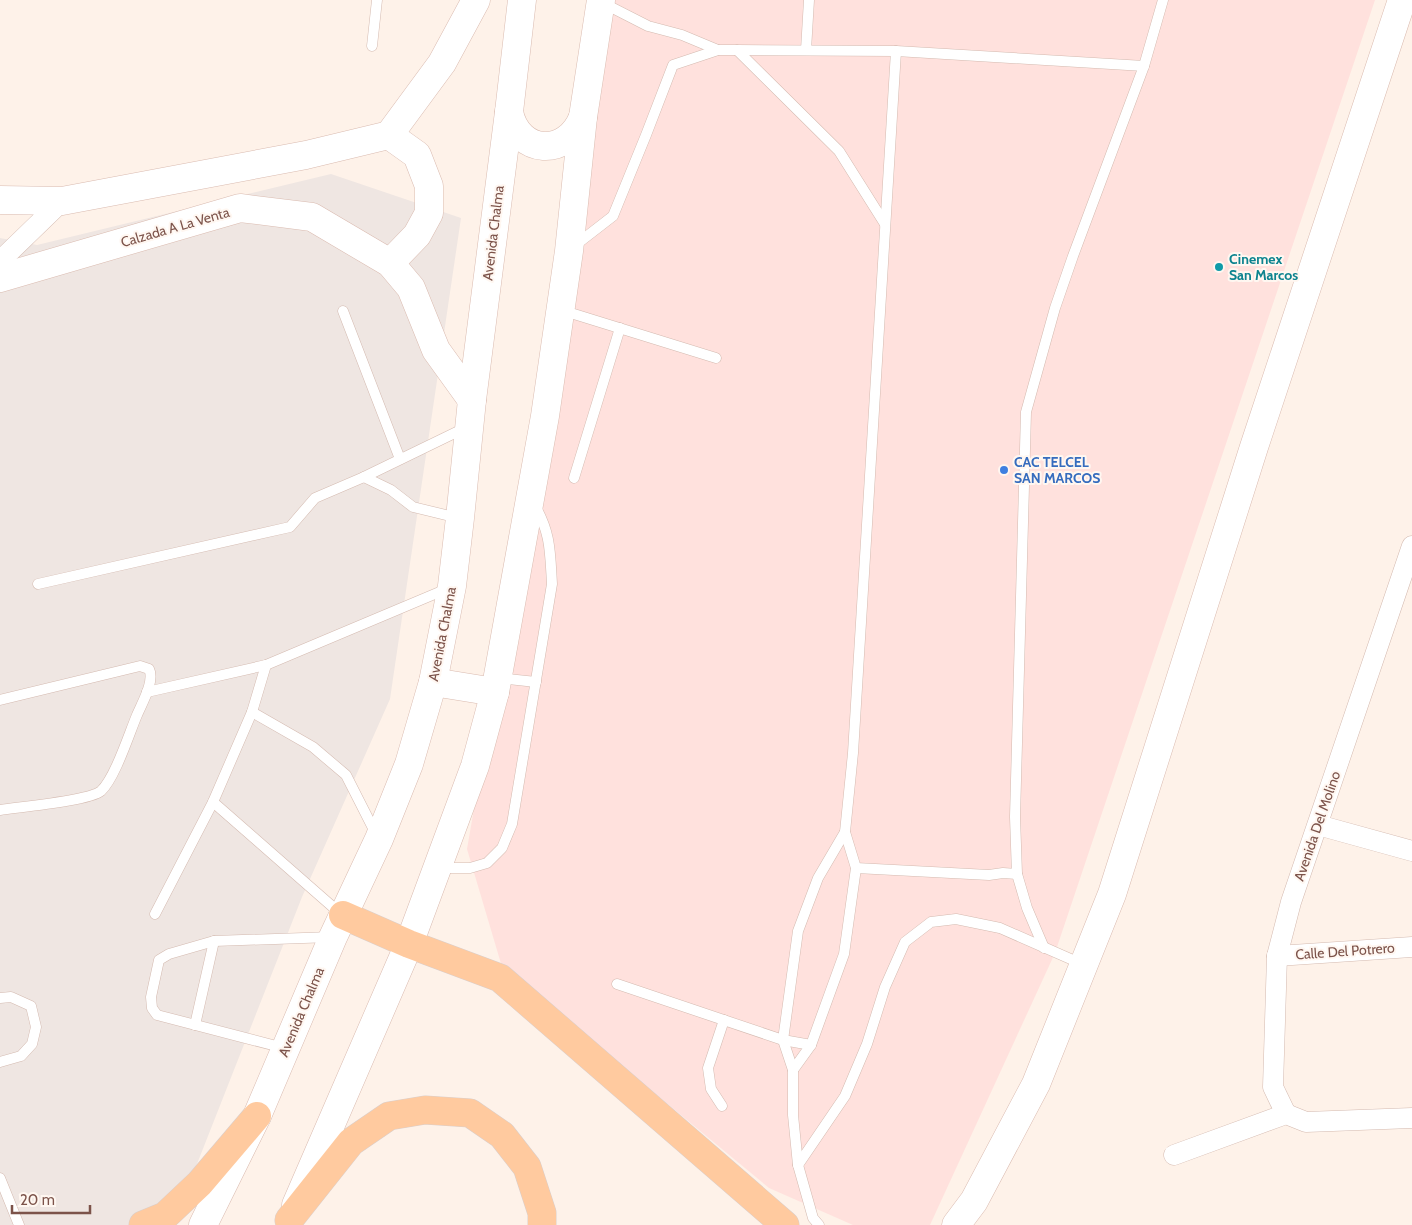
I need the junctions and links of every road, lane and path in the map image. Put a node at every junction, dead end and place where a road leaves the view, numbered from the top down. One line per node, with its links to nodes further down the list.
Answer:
1 (377, 0): 8 (lane)
2 (476, 0): 16 (main road)
3 (522, 0): 14 (main road, Avenida Chalma)
4 (809, 0): 11 (lane)
5 (1163, 0): 13 (lane)
6 (1402, 0): 60 (main road)
7 (601, 1): 9 (lane); 15 (main road)
8 (372, 46)
9 (718, 50): 10 (lane); 20 (lane)
10 (737, 50): 11 (lane); 19 (lane)
11 (806, 50): 12 (lane)
12 (896, 51): 13 (lane); 19 (lane)
13 (1144, 66): 52 (lane)
14 (509, 112): 15 (main road); 28 (main road, Avenida Chalma)
15 (583, 117): 20 (main road)
16 (389, 135): 18 (main road); 22 (main road)
17 (0, 200): 18 (main road)
18 (62, 202): 21 (street)
19 (885, 224): 47 (lane)
20 (569, 251): 24 (main road)
21 (0, 261)
22 (390, 263): 23 (main road, Calzada A La Venta); 28 (main road, Calzada A La Venta)
23 (0, 278)
24 (560, 310): 26 (lane); 32 (main road)
25 (343, 311): 29 (lane)
26 (620, 328): 27 (lane); 31 (lane)
27 (716, 358)
28 (471, 413): 29 (lane); 33 (main road, Avenida Chalma)
29 (400, 459): 30 (lane)
30 (364, 477): 33 (lane); 35 (lane)
31 (574, 478)
32 (530, 498): 39 (lane); 40 (main road)
33 (460, 518): 36 (main road, Avenida Chalma)
34 (1412, 546): 46 (street, Avenida Del Molino)
35 (38, 584)
36 (452, 586): 37 (lane); 38 (main road, Avenida Chalma)
37 (266, 665): 41 (lane); 43 (lane)
38 (433, 682): 40 (main road); 48 (main road, Avenida Chalma)
39 (536, 682): 40 (lane); 50 (lane)
40 (497, 684): 50 (main road)
41 (147, 692): 42 (lane); 45 (lane)
42 (0, 700)
43 (252, 712): 44 (lane); 48 (lane)
44 (213, 802): 53 (lane); 54 (lane)
45 (0, 810)
46 (1318, 825): 49 (street); 59 (street, Avenida Del Molino)
47 (845, 832): 51 (lane); 65 (lane)
48 (379, 839): 54 (main road, Avenida Chalma)
49 (1412, 851)
50 (437, 868): 56 (main road)
51 (856, 868): 52 (lane); 66 (lane)
52 (1016, 874): 58 (lane)
53 (156, 914)
54 (338, 926): 55 (lane); 56 (main road); 67 (main road, Avenida Chalma)
55 (214, 941): 64 (lane); 64 (lane)
56 (409, 944): 78 (main road); 83 (main road)
57 (1412, 947): 59 (street, Calle Del Potrero)
58 (1044, 948): 60 (lane); 75 (lane)
59 (1278, 956): 71 (street, Avenida Del Molino)
60 (1084, 965): 77 (main road)
61 (617, 984): 63 (lane)
62 (0, 998): 68 (lane)
63 (724, 1020): 65 (lane); 70 (lane)
64 (195, 1025): 67 (lane)
65 (783, 1040): 66 (lane); 69 (lane)
66 (812, 1044): 69 (lane)
67 (286, 1048): 72 (main road, Avenida Chalma)
68 (0, 1062)
69 (793, 1070): 75 (lane)
70 (722, 1106)
71 (1286, 1114): 73 (street); 74 (street)
72 (257, 1116): 80 (main road); 81 (main road, Avenida Chalma)
73 (1412, 1118)
74 (1174, 1155)
75 (798, 1165): 84 (lane)
76 (0, 1178): 79 (lane)
77 (974, 1213): 85 (main road)
78 (288, 1223): 82 (main road)
79 (20, 1225)
80 (143, 1225)
81 (202, 1225)
82 (542, 1225)
83 (785, 1225)
84 (820, 1225)
85 (956, 1225)

